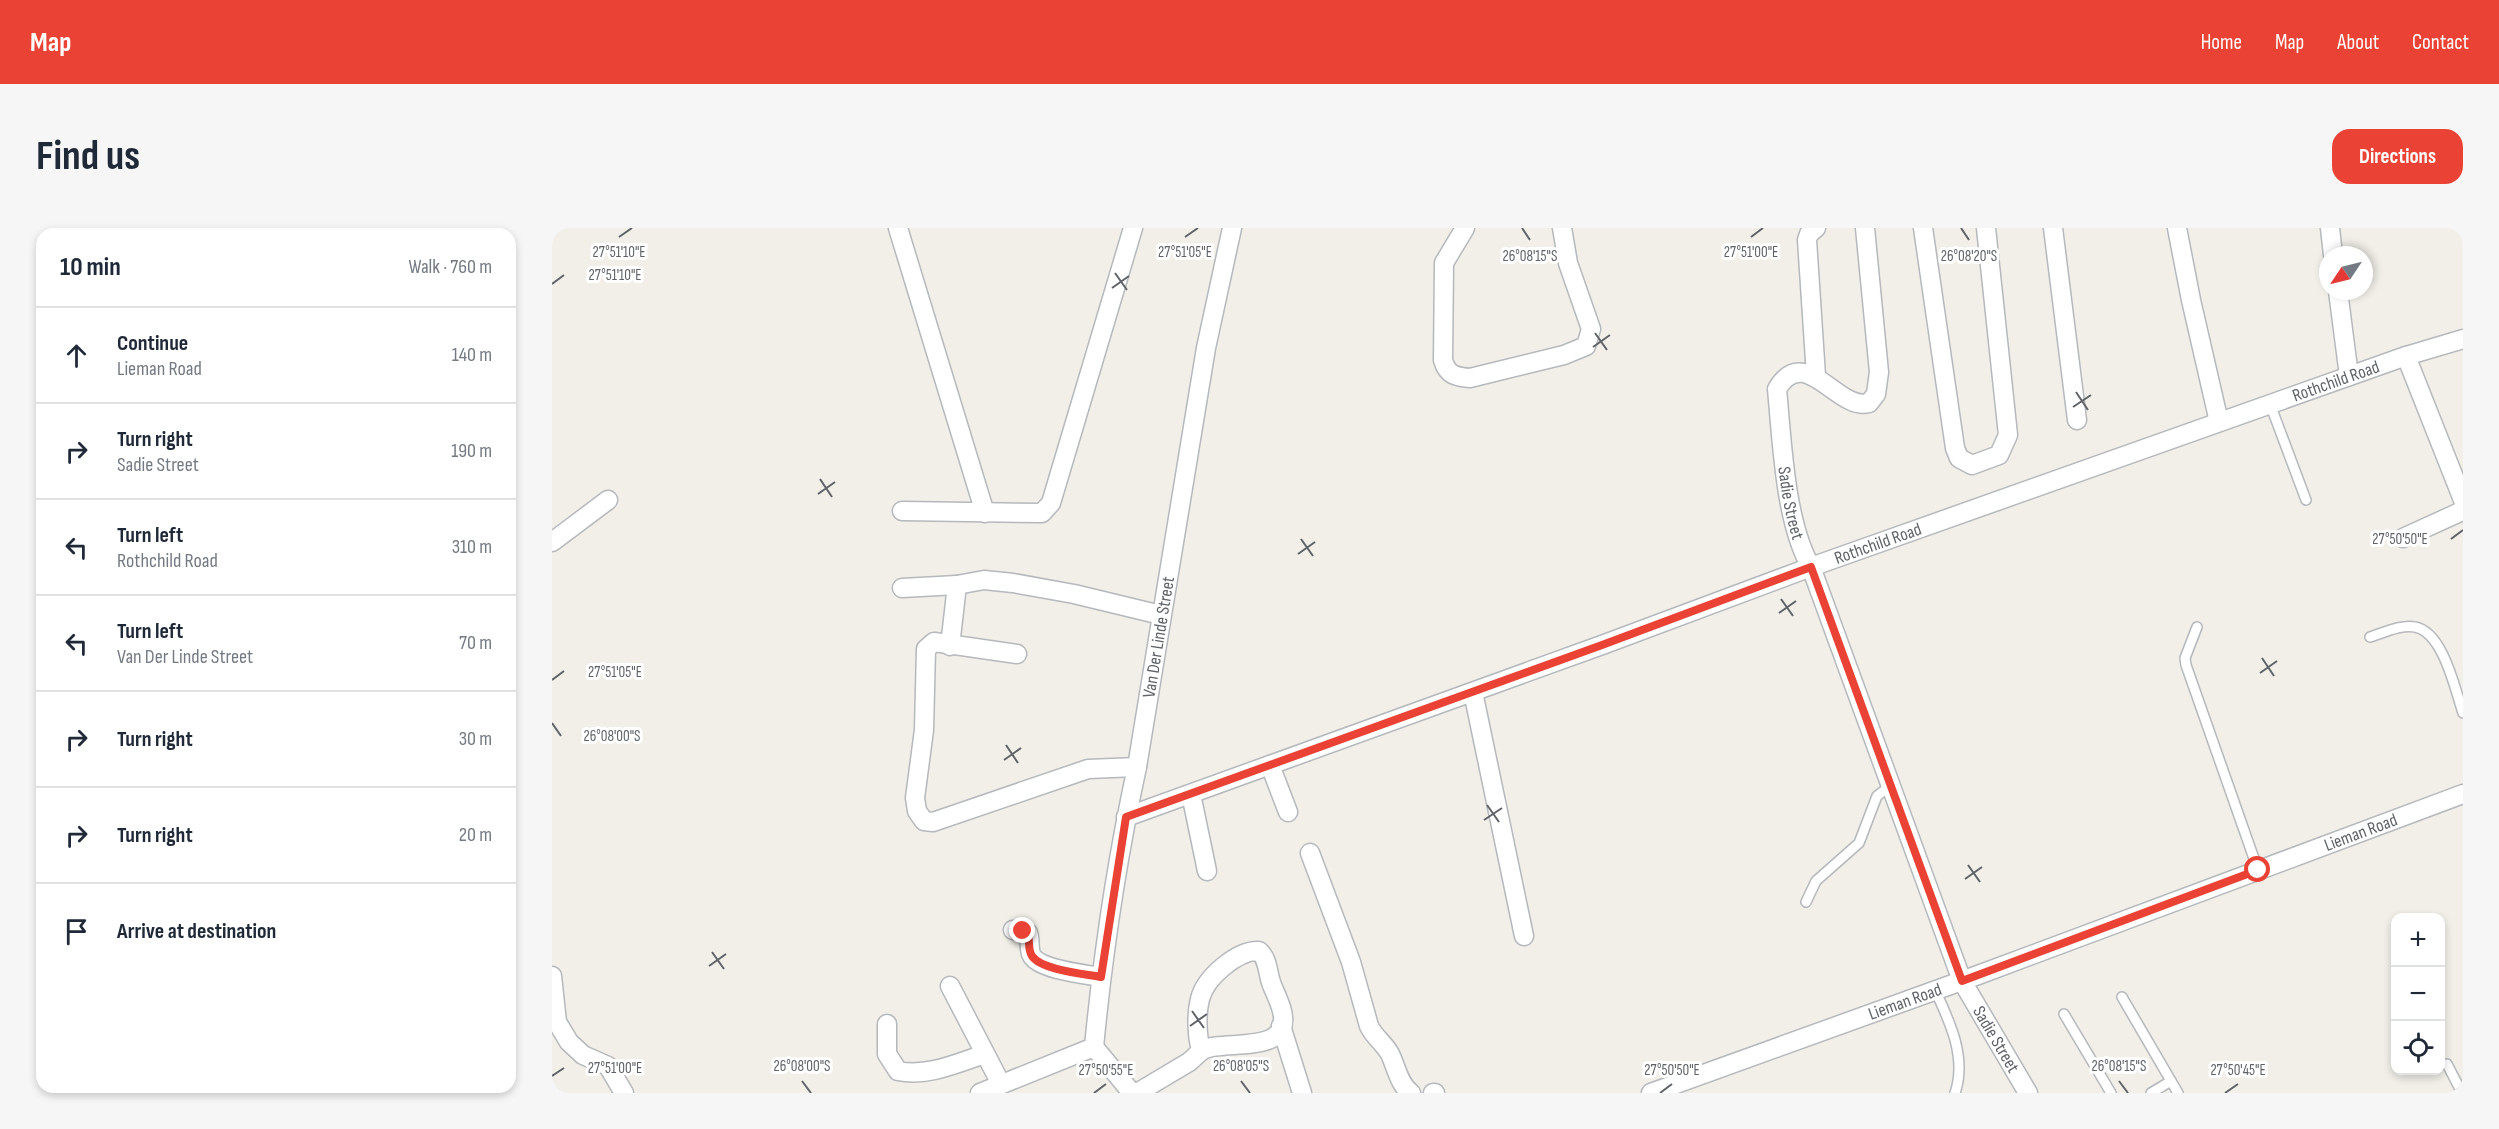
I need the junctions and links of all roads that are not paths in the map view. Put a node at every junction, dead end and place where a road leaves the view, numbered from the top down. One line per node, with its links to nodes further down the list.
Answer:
1 (898, 228): 27 (street)
2 (1133, 228): 27 (street)
3 (1232, 228): 33 (street, Van Der Linde Street)
4 (1465, 228): 5 (street)
5 (1562, 228)
6 (1816, 228): 17 (street)
7 (1865, 228): 17 (street)
8 (1923, 228): 9 (street)
9 (1986, 228)
10 (2053, 228): 20 (street)
11 (2177, 228): 21 (street)
12 (2330, 228): 13 (street)
13 (2332, 246)
14 (2339, 300): 18 (street)
15 (2463, 339): 16 (street, Rothchild Road)
16 (2406, 356): 18 (street, Rothchild Road); 24 (street)
17 (1816, 376): 30 (street, Sadie Street)
18 (2349, 376): 19 (street, Rothchild Road)
19 (2270, 404): 21 (street, Rothchild Road); 23 (lane)
20 (2077, 420)
21 (2219, 422): 30 (street, Rothchild Road)
22 (608, 500): 29 (street)
23 (2306, 500)
24 (2463, 500)
25 (2463, 508): 28 (street)
26 (902, 511): 27 (street)
27 (985, 513)
28 (2403, 538)
29 (552, 542)
30 (1811, 567): 38 (street, Rothchild Road); 42 (street, Sadie Street)
31 (957, 585): 32 (street); 33 (street); 36 (street)
32 (902, 588)
33 (1161, 615): 41 (street, Van Der Linde Street)
34 (2197, 627): 48 (lane)
35 (2370, 637): 39 (lane)
36 (950, 645): 37 (street); 41 (street)
37 (1017, 654)
38 (1473, 692): 40 (street, Rothchild Road); 52 (street)
39 (2463, 713)
40 (1270, 765): 43 (street, Rothchild Road); 45 (street)
41 (1137, 767): 46 (street, Van Der Linde Street)
42 (1890, 786): 50 (lane); 55 (street, Sadie Street)
43 (1191, 794): 46 (street, Rothchild Road); 49 (street)
44 (2463, 794): 48 (street, Lieman Road)
45 (1288, 813)
46 (1126, 817): 54 (street, Van Der Linde Street)
47 (1310, 853): 74 (street)
48 (2258, 870): 55 (street, Lieman Road)
49 (1207, 871)
50 (1806, 902)
51 (1013, 930): 54 (street)
52 (1524, 936)
53 (552, 976): 69 (street)
54 (1101, 977): 62 (street, Van Der Linde Street)
55 (1962, 981): 57 (street, Lieman Road); 76 (street, Sadie Street)
56 (950, 986): 64 (street)
57 (1935, 990): 68 (street, Lieman Road); 75 (lane)
58 (2122, 997): 66 (lane)
59 (2064, 1014): 77 (lane)
60 (887, 1024): 64 (street)
61 (1281, 1026): 63 (street); 63 (street); 73 (street)
62 (1094, 1047): 67 (street); 71 (street)
63 (1202, 1050): 72 (street)
64 (985, 1054): 67 (street)
65 (2447, 1064): 80 (lane)
66 (2171, 1081): 78 (lane); 79 (lane)
67 (1002, 1084): 70 (street)
68 (1661, 1091)
69 (624, 1093)
70 (980, 1093)
71 (1132, 1093)
72 (1137, 1093)
73 (1302, 1093)
74 (1410, 1093)
75 (1955, 1093)
76 (2028, 1093)
77 (2110, 1093)
78 (2151, 1093)
79 (2178, 1093)
80 (2462, 1093)

